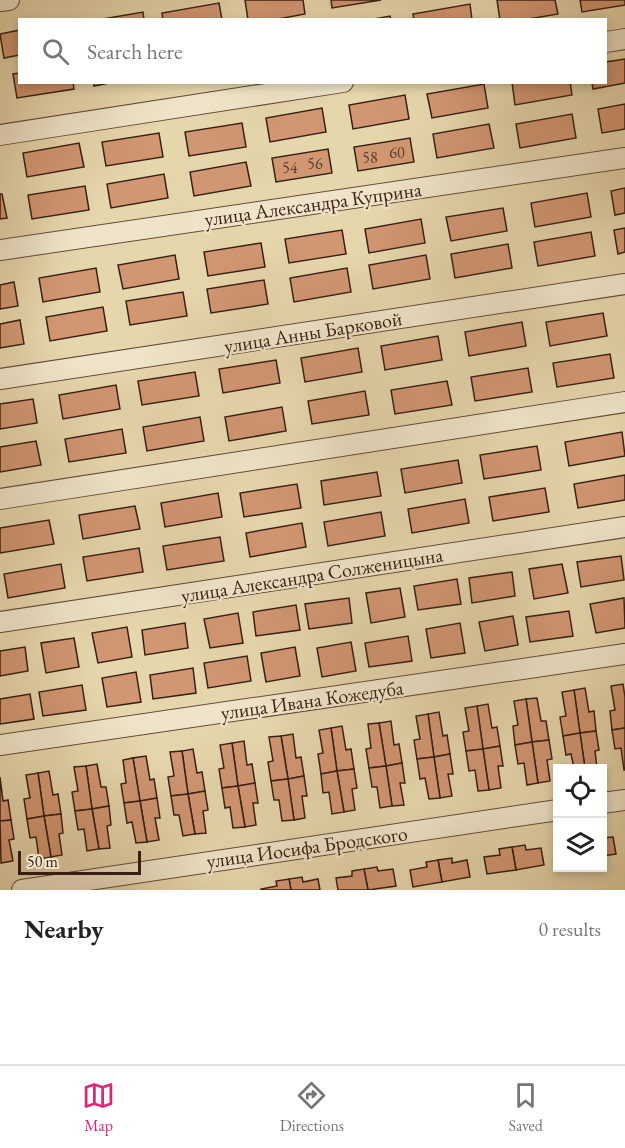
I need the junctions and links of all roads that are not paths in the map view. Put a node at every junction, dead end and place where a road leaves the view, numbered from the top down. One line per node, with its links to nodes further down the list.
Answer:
1 (9, 0): 2 (street)
2 (0, 1)
3 (625, 39): 4 (street)
4 (607, 42)
5 (330, 84): 6 (street)
6 (0, 135)
7 (625, 158): 8 (street, улица Александра Куприна)
8 (0, 250)
9 (625, 284): 10 (street, улица Анны Барковой)
10 (0, 379)
11 (625, 402): 12 (street)
12 (0, 498)
13 (625, 527): 14 (street, улица Александра Солженицына)
14 (0, 622)
15 (625, 654): 16 (street, улица Ивана Кожедуба)
16 (0, 745)
17 (625, 800): 18 (street)
18 (607, 802)
19 (553, 811): 20 (street, улица Иосифа Бродского)
20 (22, 890)

